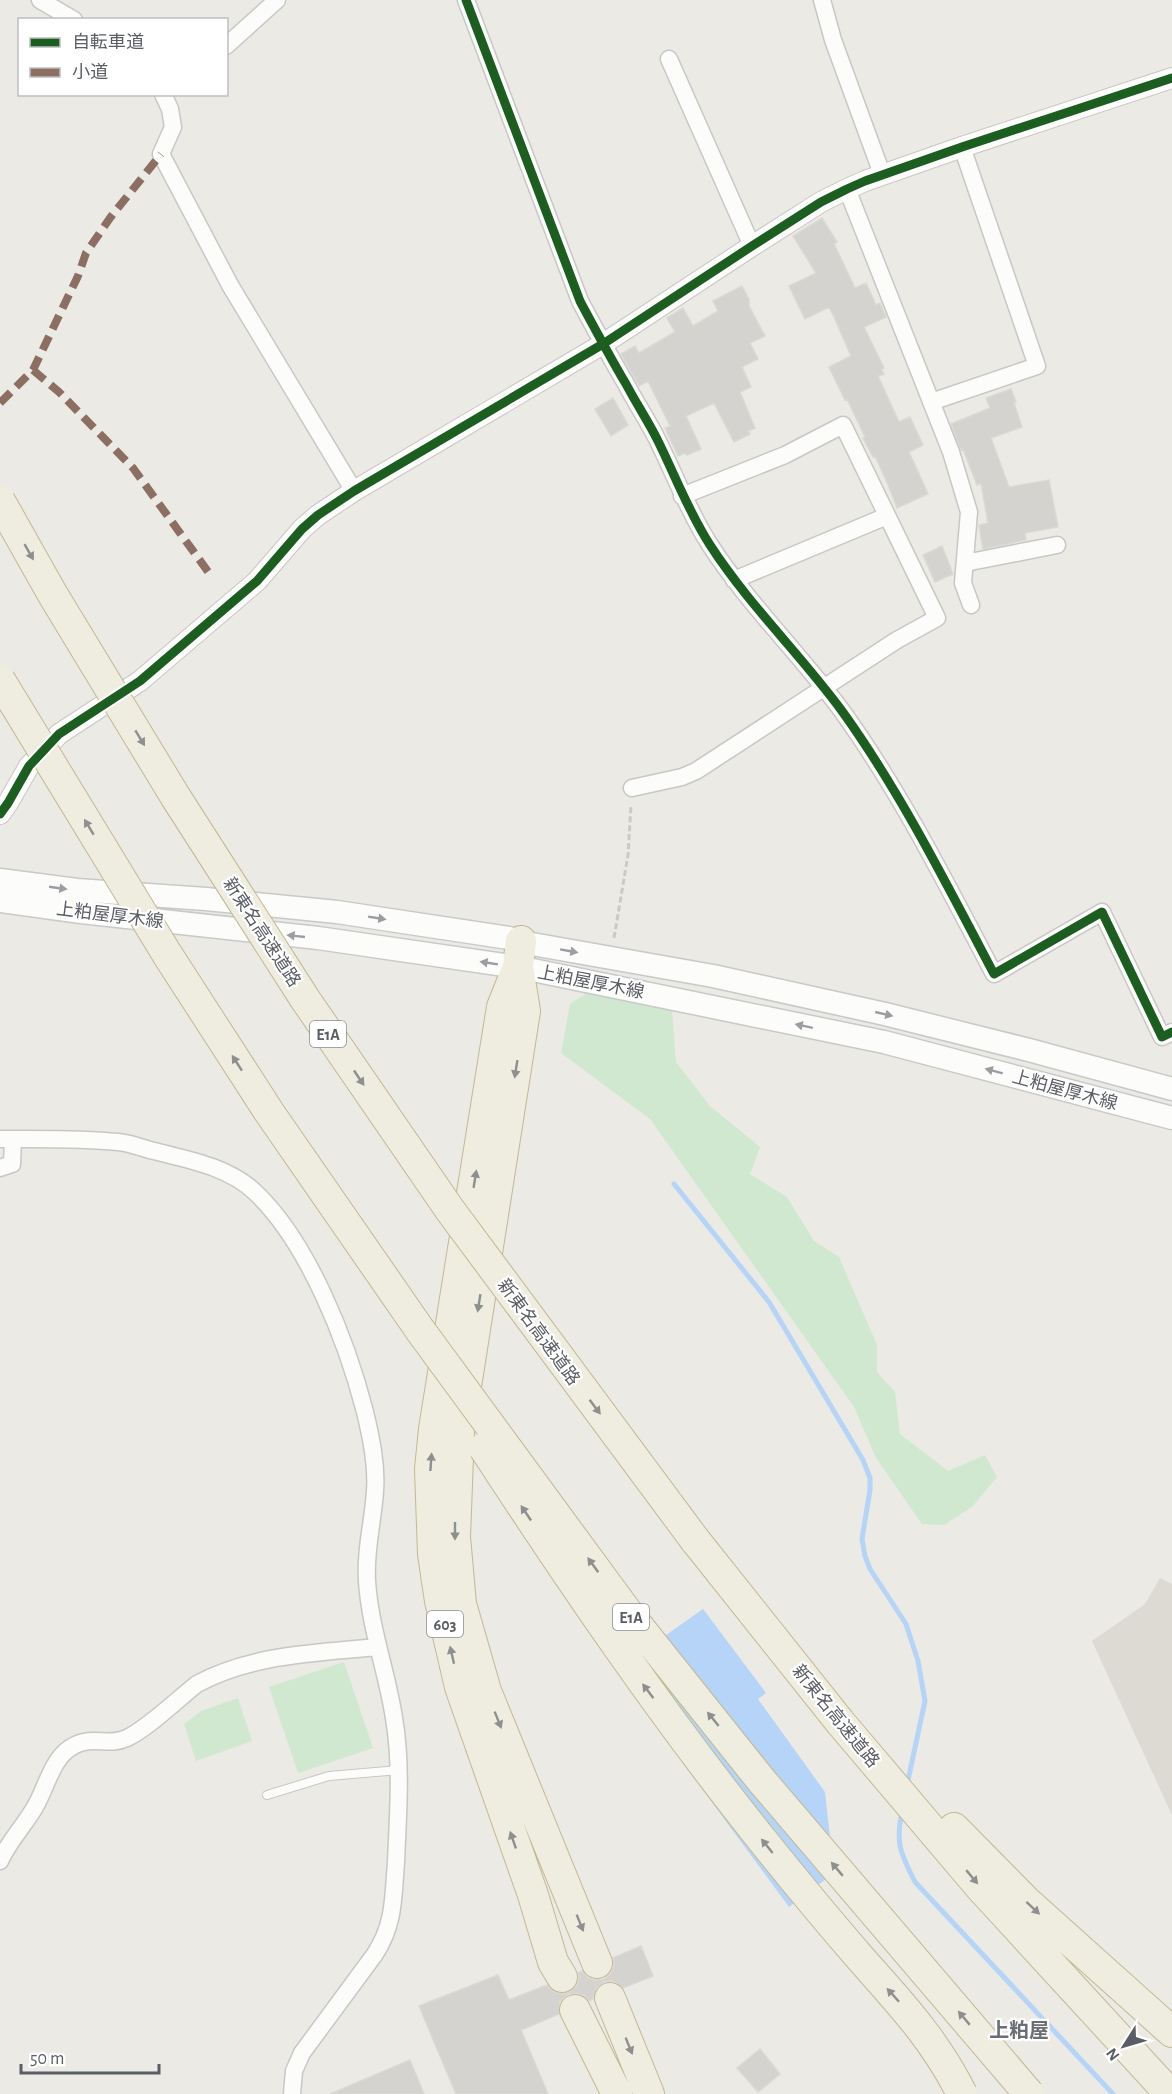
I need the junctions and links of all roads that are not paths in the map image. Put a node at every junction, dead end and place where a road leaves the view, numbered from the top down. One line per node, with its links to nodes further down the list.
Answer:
1 (40, 0): 5 (street)
2 (278, 0): 6 (street)
3 (466, 0): 14 (street)
4 (822, 0): 11 (street)
5 (71, 18)
6 (228, 44)
7 (669, 59): 13 (street)
8 (1172, 78): 10 (street)
9 (164, 96): 16 (street)
10 (962, 147): 11 (street); 15 (street)
11 (882, 174): 12 (street)
12 (847, 189): 13 (street); 15 (street)
13 (752, 246): 14 (street)
14 (603, 344): 16 (street); 17 (street)
15 (931, 402): 21 (street)
16 (354, 491): 27 (street)
17 (682, 496): 19 (street); 22 (street)
18 (0, 501): 38 (highway, 新東名高速道路 / E1A, one-way to 38, bridge)
19 (887, 516): 22 (street); 25 (street)
20 (1057, 545): 21 (street)
21 (965, 563): 23 (street)
22 (734, 580): 25 (street)
23 (971, 605)
24 (0, 680): 33 (highway, E1A, one-way to 24, bridge)
25 (825, 688): 26 (street); 31 (street)
26 (632, 788)
27 (0, 814)
28 (0, 880): 30 (main road, 上粕屋厚木線, one-way to 30)
29 (0, 901): 30 (main road, 上粕屋厚木線, one-way to 29)
30 (519, 954): 32 (main road, 上粕屋厚木線, one-way to 32); 34 (main road, 上粕屋厚木線, one-way to 30); 37 (highway, 603)
31 (1172, 1032)
32 (1172, 1089)
33 (269, 1112): 51 (highway, one-way to 33, bridge); 52 (highway, E1A, one-way to 33, bridge)
34 (1172, 1118)
35 (7, 1139): 36 (street); 39 (street)
36 (0, 1168)
37 (460, 1344): 43 (highway, 603, one-way to 43); 44 (highway, 603, one-way to 37)
38 (695, 1540): 47 (highway, one-way to 47); 53 (highway, 新東名高速道路 / E1A, one-way to 53)
39 (378, 1647): 40 (street); 42 (street)
40 (399, 1770): 41 (lane); 48 (street)
41 (267, 1795)
42 (0, 1861)
43 (597, 1963)
44 (561, 1977)
45 (610, 1998): 50 (highway, one-way to 50)
46 (575, 2010): 49 (highway)
47 (1172, 2032)
48 (292, 2094)
49 (617, 2094)
50 (649, 2094)
51 (962, 2094)
52 (1029, 2094)
53 (1170, 2094)

